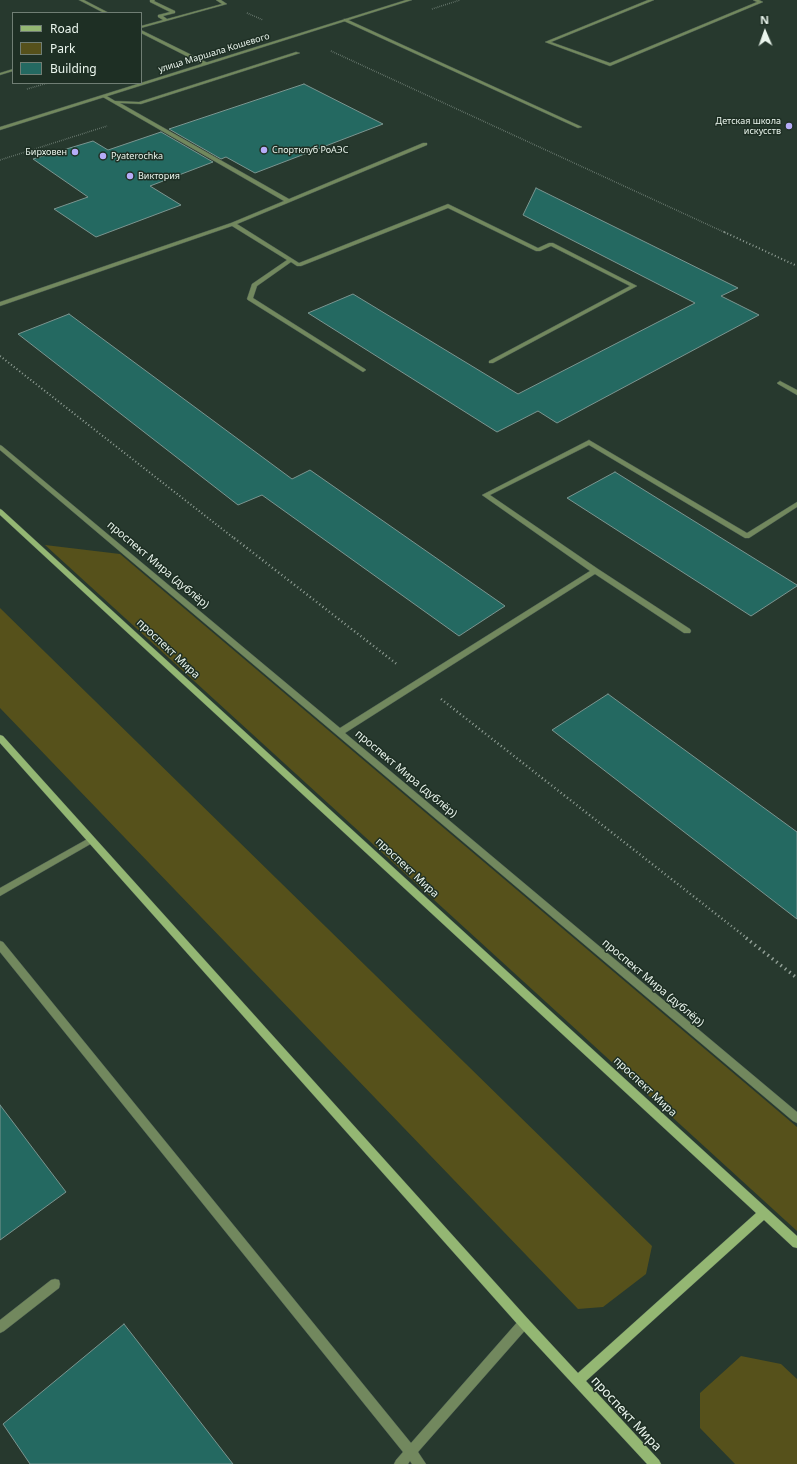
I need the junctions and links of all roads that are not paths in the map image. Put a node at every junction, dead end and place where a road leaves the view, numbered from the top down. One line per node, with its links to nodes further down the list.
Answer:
1 (81, 0): 8 (street)
2 (153, 0): 9 (street)
3 (218, 0): 9 (street)
4 (399, 0): 13 (street, улица Маршала Кошевого)
5 (410, 0): 10 (street, улица Маршала Кошевого)
6 (652, 0): 7 (street)
7 (755, 0)
8 (105, 12)
9 (166, 20): 11 (street)
10 (345, 20): 13 (street, улица Маршала Кошевого); 25 (street)
11 (142, 27)
12 (142, 31): 15 (street)
13 (296, 34): 15 (street, улица Маршала Кошевого)
14 (298, 52): 23 (street)
15 (205, 63): 18 (street, улица Маршала Кошевого); 19 (street, улица Маршала Кошевого)
16 (12, 70): 17 (street)
17 (0, 74)
18 (142, 82)
19 (142, 83)
20 (134, 84): 24 (street, улица Маршала Кошевого)
21 (140, 84): 22 (street, улица Маршала Кошевого)
22 (103, 96): 23 (street); 24 (street, улица Маршала Кошевого)
23 (114, 102): 27 (street)
24 (0, 127)
25 (580, 128)
26 (425, 144): 27 (street)
27 (288, 200): 28 (street)
28 (233, 224): 29 (street); 30 (street)
29 (290, 260): 31 (street); 32 (street)
30 (0, 304)
31 (491, 362)
32 (363, 370)
33 (780, 384): 34 (street)
34 (797, 393)
35 (0, 446): 40 (street, проспект Мира (дублёр))
36 (797, 504): 38 (street)
37 (0, 511): 46 (main road, проспект Мира)
38 (595, 571): 39 (street); 40 (street)
39 (687, 631)
40 (340, 732): 45 (street, проспект Мира (дублёр))
41 (0, 738): 42 (main road, проспект Мира)
42 (91, 840): 43 (street); 49 (main road, проспект Мира)
43 (0, 892)
44 (0, 945): 52 (street)
45 (797, 1118)
46 (764, 1213): 47 (main road, проспект Мира); 51 (main road)
47 (797, 1243)
48 (56, 1284): 50 (street)
49 (524, 1323): 51 (main road, проспект Мира); 52 (street)
50 (0, 1327)
51 (578, 1380): 55 (main road, проспект Мира)
52 (411, 1452): 53 (street); 54 (street)
53 (400, 1464)
54 (420, 1464)
55 (655, 1464)

